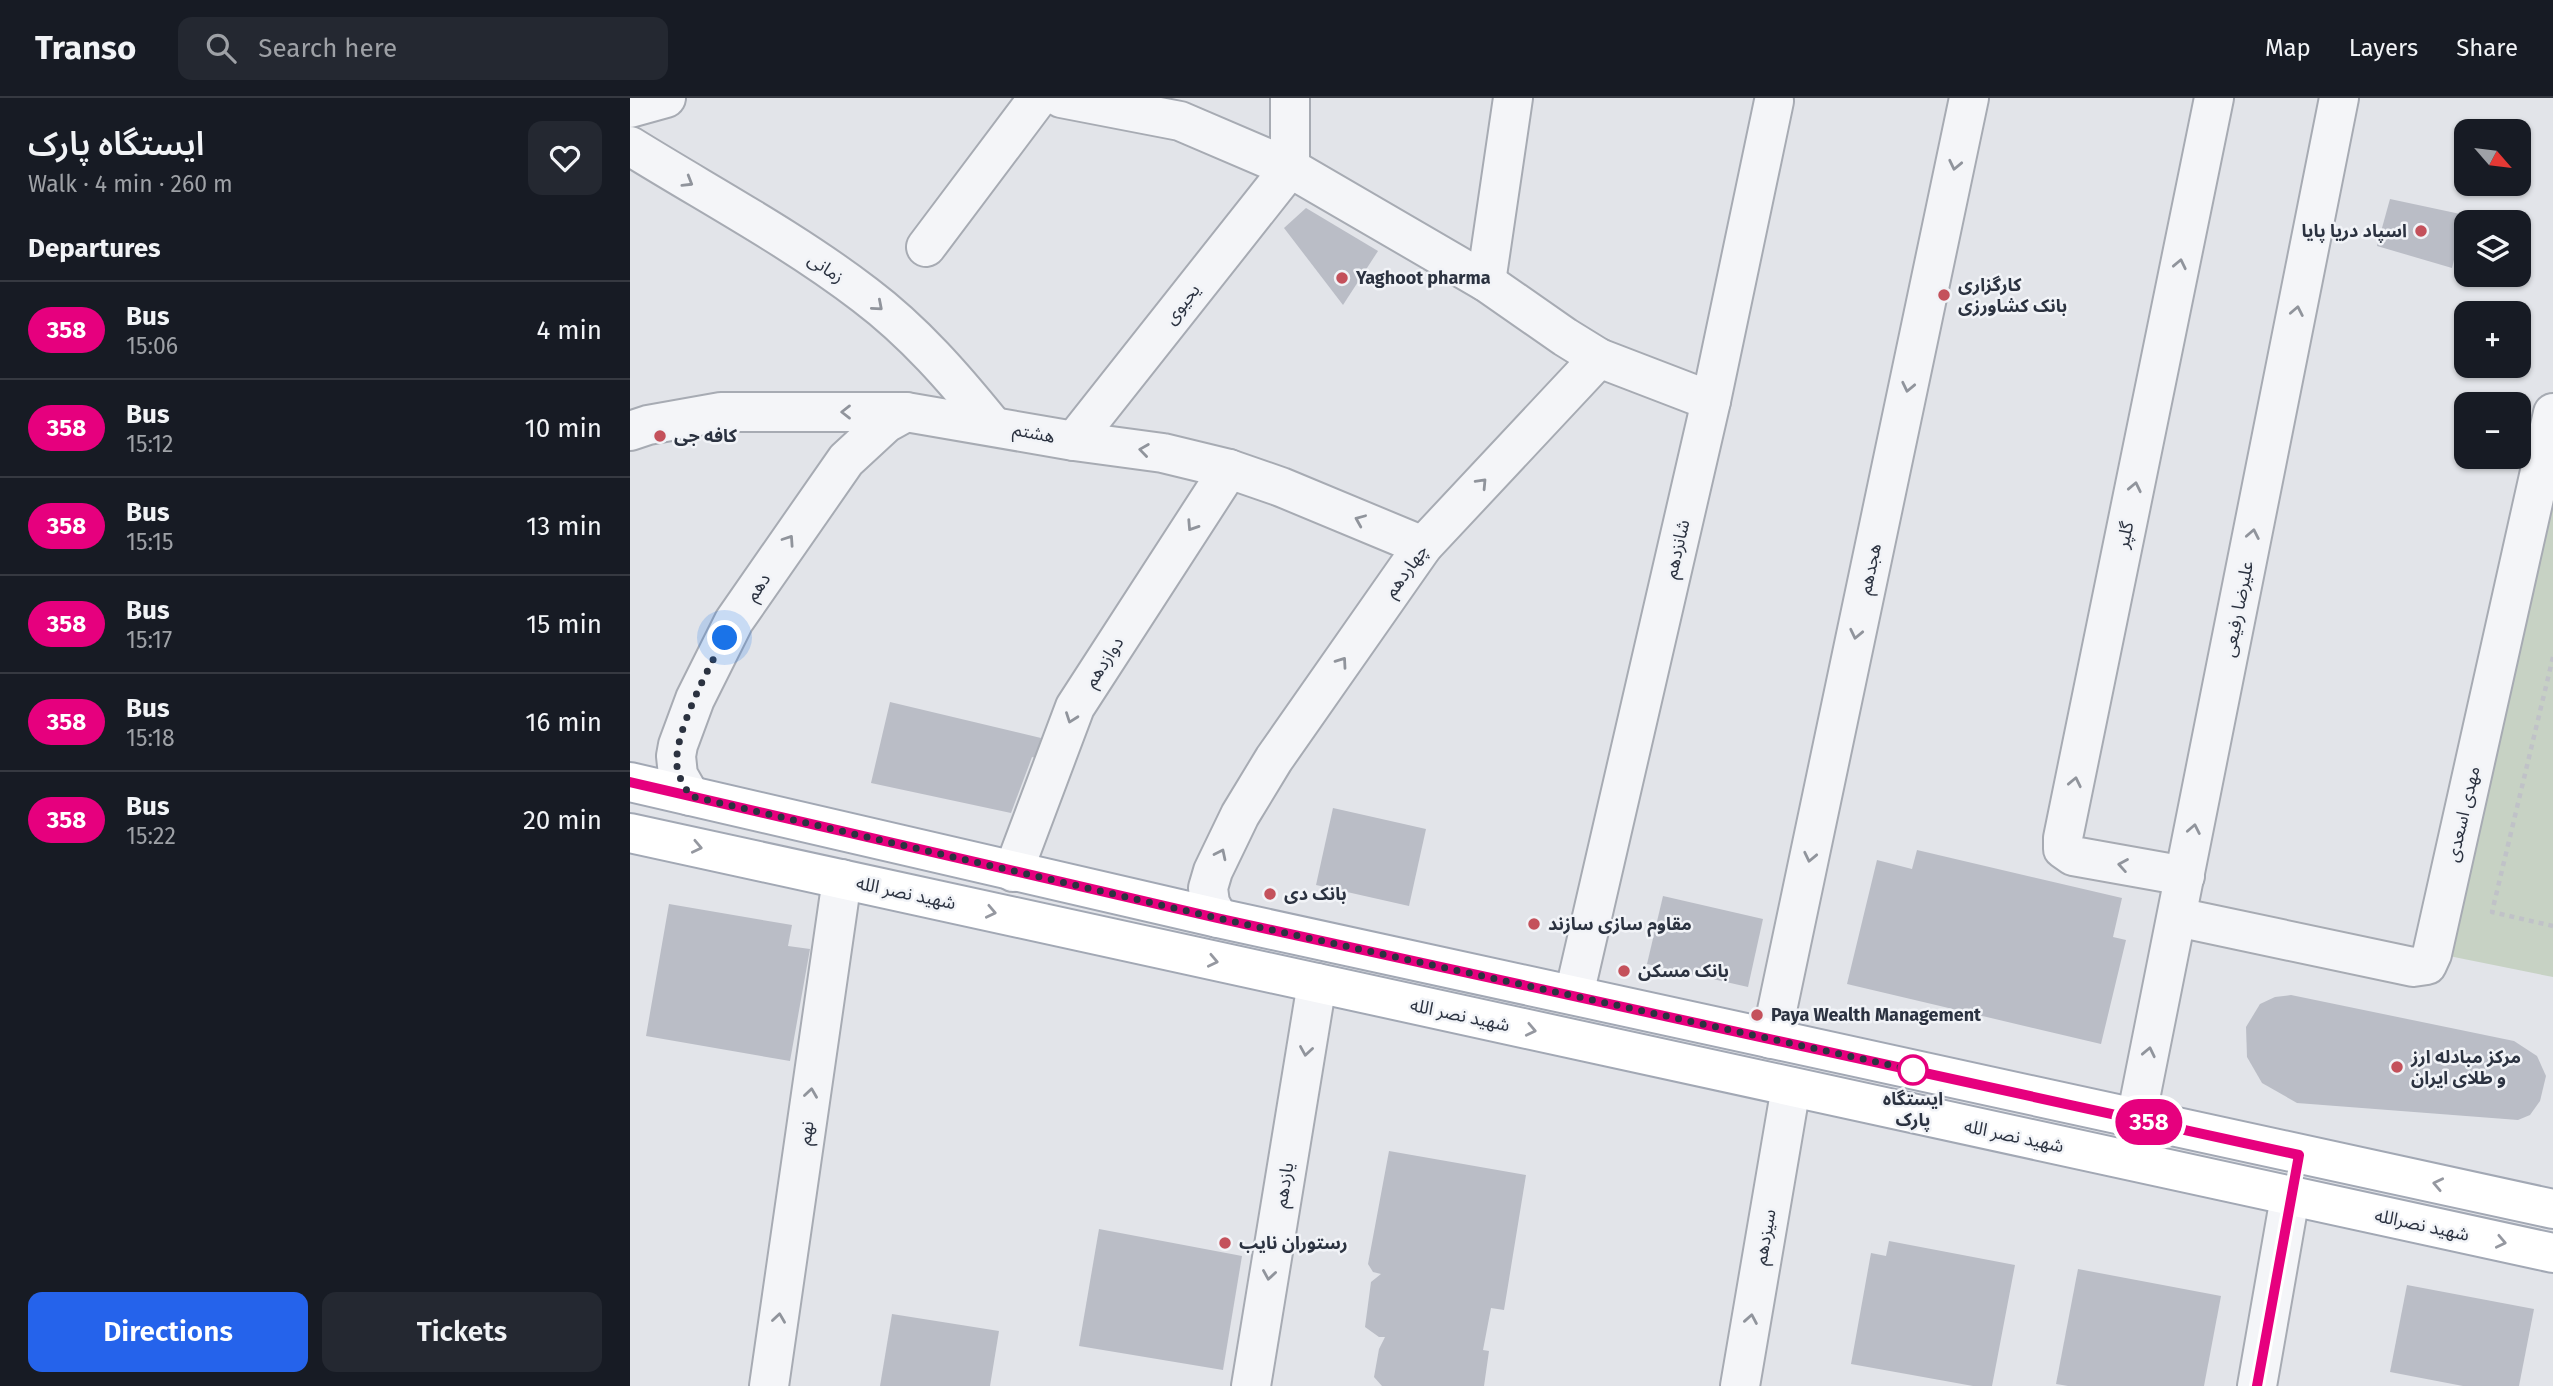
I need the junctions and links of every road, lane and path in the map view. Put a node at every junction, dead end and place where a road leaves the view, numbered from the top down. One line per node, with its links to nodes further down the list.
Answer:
1 (666, 98): 10 (street)
2 (1038, 98): 13 (street)
3 (1062, 98): 12 (street)
4 (1290, 98): 12 (street)
5 (1513, 98): 14 (street)
6 (1969, 98): 36 (street, هجدهم, one-way to 36)
7 (2214, 98): 29 (street, گلپر, one-way to 7)
8 (2339, 98): 29 (street, علیرضا رفیعی, one-way to 8)
9 (1774, 101): 16 (street, شانزدهم)
10 (630, 108)
11 (630, 146): 19 (street, زمانی, one-way to 19)
12 (1290, 168): 14 (street); 21 (street, یحیوی)
13 (926, 247)
14 (1486, 282): 15 (street)
15 (1599, 358): 16 (street); 23 (street, چهاردهم, one-way to 15)
16 (1711, 401): 35 (street, شانزدهم)
17 (906, 412): 19 (street, هشتم); 20 (street, هشتم, one-way to 20); 26 (street, دهم, one-way to 17)
18 (2553, 413): 31 (street, مهدی اسعدی)
19 (992, 425): 21 (street, هشتم)
20 (630, 431)
21 (1074, 441): 22 (street, هشتم, one-way to 21)
22 (1229, 469): 23 (street, هشتم, one-way to 22); 28 (street, دوازدهم, one-way to 28)
23 (1423, 546): 32 (street, چهاردهم, one-way to 23)
24 (2553, 657): 33 (path)
25 (630, 782): 26 (main road)
26 (690, 796): 28 (main road)
27 (630, 833): 30 (main road, شهید نصر الله, one-way to 30)
28 (1013, 872): 32 (main road)
29 (2185, 876): 31 (street, علیرضا رفیعی)
30 (842, 879): 34 (main road, شهید نصر الله, one-way to 34); 43 (street, نهم, one-way to 30)
31 (2177, 917): 38 (street, علیرضا رفیعی, one-way to 31)
32 (1217, 918): 35 (main road)
33 (2553, 926)
34 (1317, 984): 37 (main road, شهید نصر الله, one-way to 37); 44 (street, یازدهم, one-way to 44)
35 (1574, 995): 36 (main road)
36 (1771, 1039): 38 (main road)
37 (1791, 1087): 40 (main road, شهید نصر الله); 45 (street, سیزدهم, one-way to 37)
38 (2136, 1119): 39 (main road)
39 (2299, 1155): 40 (main road); 41 (main road, one-way to 39)
40 (2290, 1197): 42 (main road, شهید نصرالله, one-way to 42); 46 (street)
41 (2553, 1209)
42 (2553, 1253)
43 (769, 1386)
44 (1251, 1386)
45 (1740, 1386)
46 (2257, 1386)

